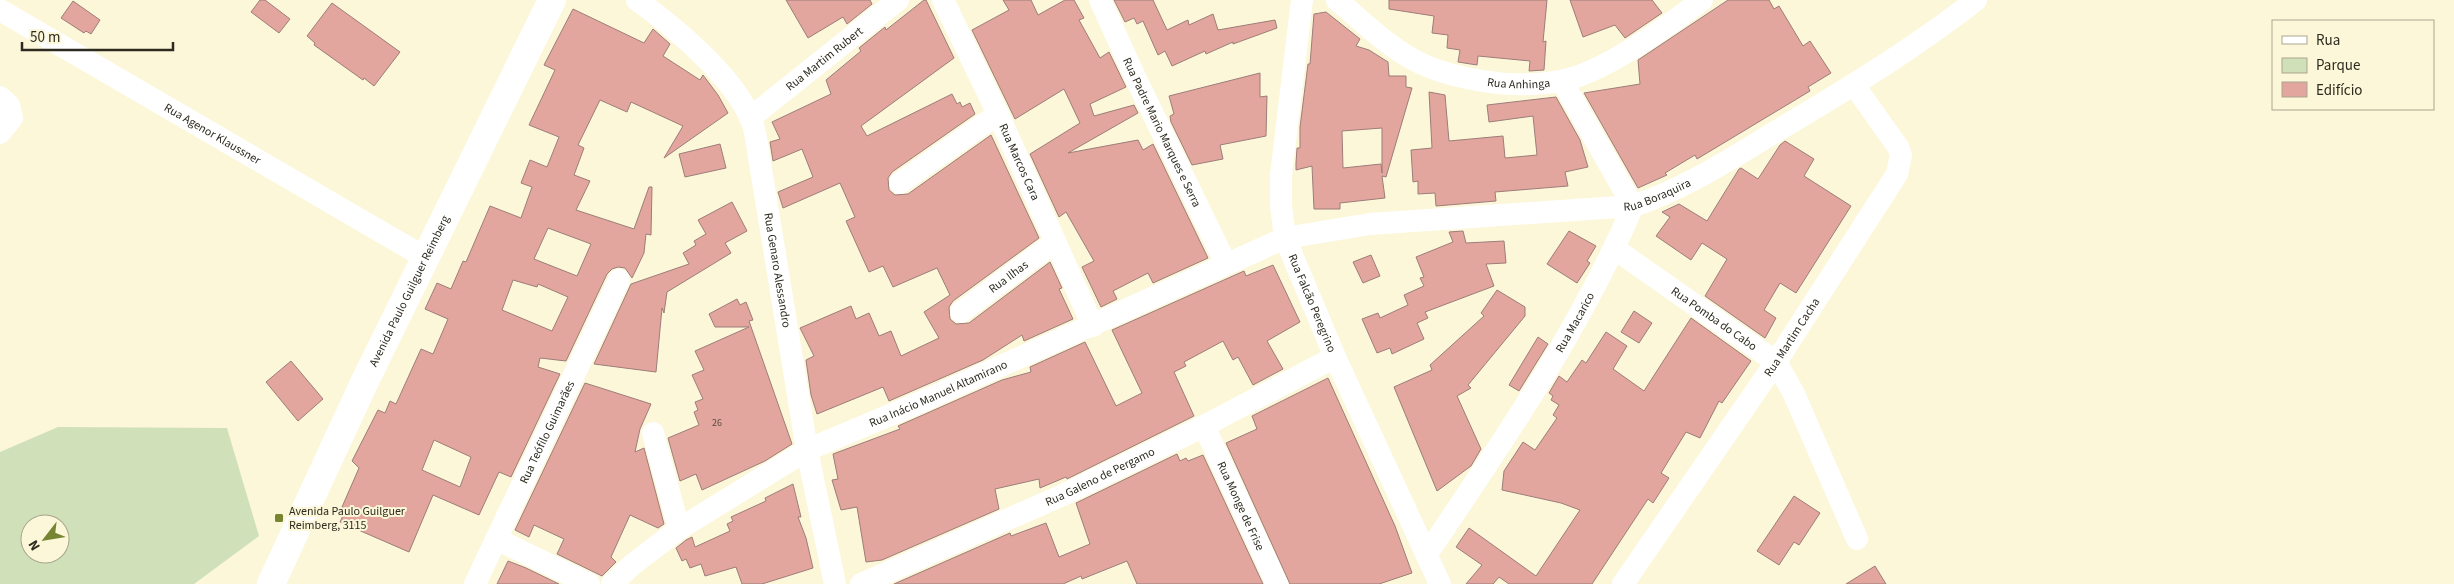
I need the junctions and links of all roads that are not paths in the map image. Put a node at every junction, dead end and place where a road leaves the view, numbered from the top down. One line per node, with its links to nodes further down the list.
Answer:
1 (552, 0): 22 (main road, Avenida Paulo Guilguer Reimberg)
2 (637, 0): 15 (street, Rua Genaro Alessandro)
3 (898, 0): 15 (street, Rua Martim Rubert)
4 (943, 0): 14 (street, Rua Marcos Cara)
5 (1100, 0): 23 (street, Rua Padre Mario Marques e Serra)
6 (1302, 0): 19 (street, Rua Falcão Peregrino)
7 (1337, 0): 11 (street, Rua Anhinga)
8 (1702, 0): 11 (street, Rua Anhinga)
9 (1976, 0): 12 (street, Rua Boraquira)
10 (0, 10): 22 (street, Rua Agenor Klaussner)
11 (1562, 81): 18 (street)
12 (1854, 85): 18 (street, Rua Boraquira); 28 (street, Rua Martim Cacha)
13 (0, 97): 16 (street)
14 (998, 114): 17 (street); 20 (street, Rua Marcos Cara)
15 (750, 118): 31 (street, Rua Genaro Alessandro)
16 (0, 133)
17 (900, 183)
18 (1633, 206): 19 (street, Rua Boraquira); 21 (street, Rua Macarico)
19 (1286, 238): 23 (street, Rua Inácio Manuel Altamirano); 27 (street, Rua Falcão Peregrino)
20 (1055, 242): 25 (street, Rua Ilhas); 26 (street, Rua Marcos Cara)
21 (1615, 249): 28 (street, Rua Pomba do Cabo); 35 (street, Rua Macarico)
22 (426, 258): 36 (main road, Avenida Paulo Guilguer Reimberg)
23 (1226, 264): 26 (street, Rua Inácio Manuel Altamirano)
24 (620, 280): 33 (street, Rua Teófilo Guimarães)
25 (961, 312)
26 (1093, 326): 31 (street, Rua Inácio Manuel Altamirano)
27 (1335, 357): 29 (street, Rua Galeno de Pergamo); 35 (street, Rua Falcão Peregrino)
28 (1776, 362): 34 (street, Rua Pomba do Cabo); 44 (street, Rua Martim Cacha)
29 (1204, 426): 41 (street, Rua Galeno de Pergamo); 42 (street, Rua Monge de Frise)
30 (653, 433): 32 (street)
31 (806, 450): 32 (street, Rua Inácio Manuel Altamirano); 40 (street, Rua Genaro Alessandro)
32 (679, 529): 39 (street, Rua Inácio Manuel Altamirano)
33 (496, 539): 37 (street, Rua Teófilo Guimarães); 38 (street)
34 (1857, 540)
35 (1427, 554): 43 (street, Rua Falcão Peregrino)
36 (271, 584)
37 (475, 584)
38 (588, 584)
39 (612, 584)
40 (835, 584)
41 (861, 584)
42 (1278, 584)
43 (1440, 584)
44 (1623, 584)

